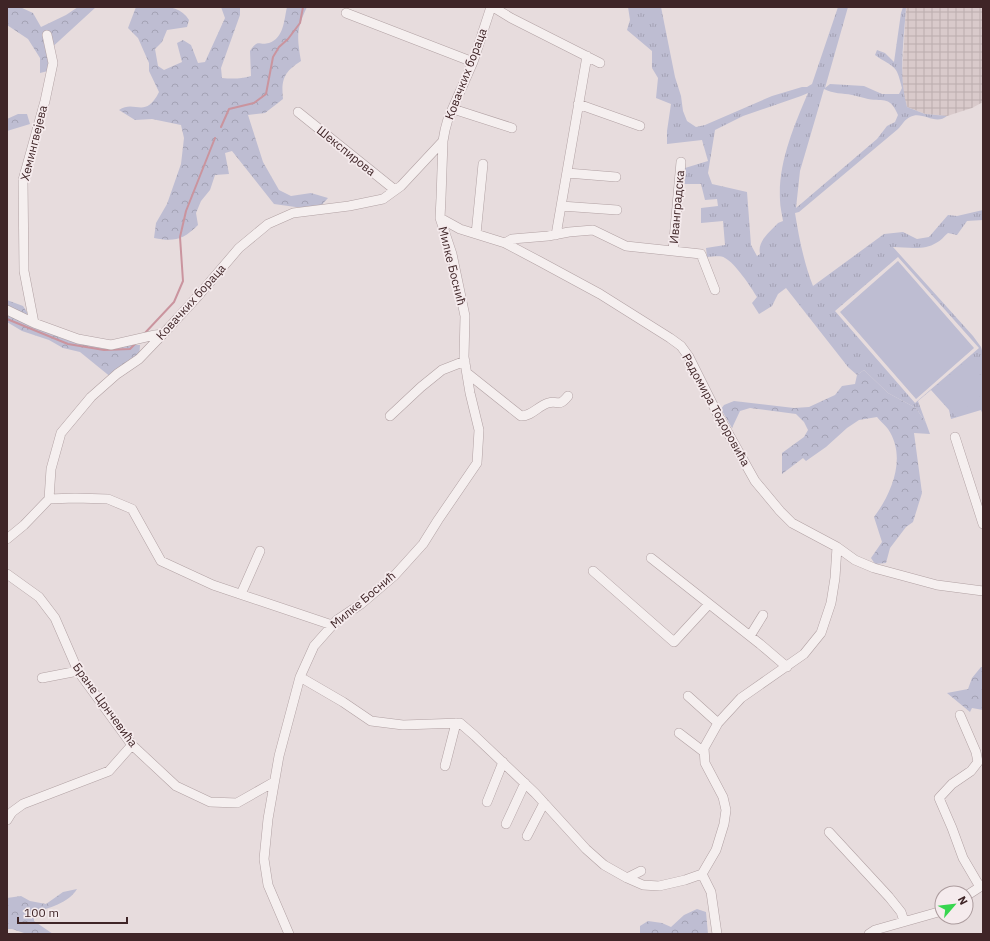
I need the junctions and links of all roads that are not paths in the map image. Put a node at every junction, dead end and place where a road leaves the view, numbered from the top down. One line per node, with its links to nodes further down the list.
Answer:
1 (492, 7): 4 (street); 5 (street, Ковачких бораца)
2 (346, 13): 5 (street)
3 (47, 35): 27 (street, Хемингвејева)
4 (587, 56): 6 (street); 7 (street)
5 (473, 62): 8 (street, Ковачких бораца)
6 (600, 63)
7 (578, 104): 10 (street); 15 (street)
8 (453, 109): 11 (street, Ковачких бораца); 12 (street, Ковачких бораца)
9 (298, 112): 17 (street, Шекспирова)
10 (640, 126)
11 (512, 128)
12 (443, 141): 17 (street, Ковачких бораца); 20 (street, Ковачких бораца)
13 (681, 162): 24 (street, Иванградска)
14 (483, 164): 21 (street)
15 (567, 173): 16 (street); 18 (street)
16 (616, 176)
17 (395, 190): 28 (street, Ковачких бораца)
18 (561, 206): 19 (street); 22 (street)
19 (617, 210)
20 (440, 218): 21 (street, Радомира Тодоровића); 29 (street, Милке Боснић)
21 (476, 234): 23 (street, Радомира Тодоровића)
22 (556, 234): 23 (street, Иванградска); 24 (street, Иванградска)
23 (505, 244): 37 (street, Радомира Тодоровића)
24 (673, 251): 25 (street, Иванградска)
25 (715, 290)
26 (7, 310): 27 (street)
27 (34, 323): 28 (street)
28 (163, 334): 34 (street, Ковачких бораца)
29 (465, 361): 30 (street, Милке Боснић); 32 (street)
30 (467, 373): 31 (street); 46 (street, Милке Боснић)
31 (568, 396)
32 (390, 416)
33 (956, 438): 35 (street)
34 (49, 500): 36 (street); 43 (street)
35 (983, 524)
36 (7, 539)
37 (837, 547): 42 (street, Радомира Тодоровића); 48 (street)
38 (260, 551): 43 (street)
39 (651, 558): 44 (street)
40 (593, 571): 44 (street)
41 (7, 574): 49 (street, Бране Црнчевића)
42 (983, 591)
43 (241, 594): 46 (street)
44 (709, 604): 47 (street)
45 (763, 615): 47 (street)
46 (332, 625): 50 (street, Милке Боснић)
47 (750, 636): 48 (street)
48 (787, 666): 55 (street)
49 (78, 671): 51 (street); 57 (street, Бране Црнчевића)
50 (300, 677): 54 (street); 61 (street, Милке Боснић)
51 (42, 678)
52 (688, 696): 55 (street)
53 (960, 716): 72 (street)
54 (456, 723): 59 (street); 60 (street)
55 (718, 723): 58 (street)
56 (679, 733): 58 (street)
57 (132, 745): 61 (street, Бране Црнчевића); 65 (street)
58 (704, 752): 70 (street)
59 (503, 762): 62 (street); 63 (street)
60 (445, 766)
61 (274, 782): 75 (street, Милке Боснић)
62 (525, 783): 64 (street); 66 (street)
63 (487, 802)
64 (544, 803): 68 (street); 71 (street)
65 (7, 820)
66 (506, 824)
67 (829, 832): 74 (street)
68 (528, 836)
69 (641, 871): 71 (street)
70 (702, 874): 71 (street); 76 (street)
71 (627, 878)
72 (981, 886)
73 (934, 914): 74 (street)
74 (904, 922): 77 (street)
75 (289, 934)
76 (717, 934)
77 (869, 934)

